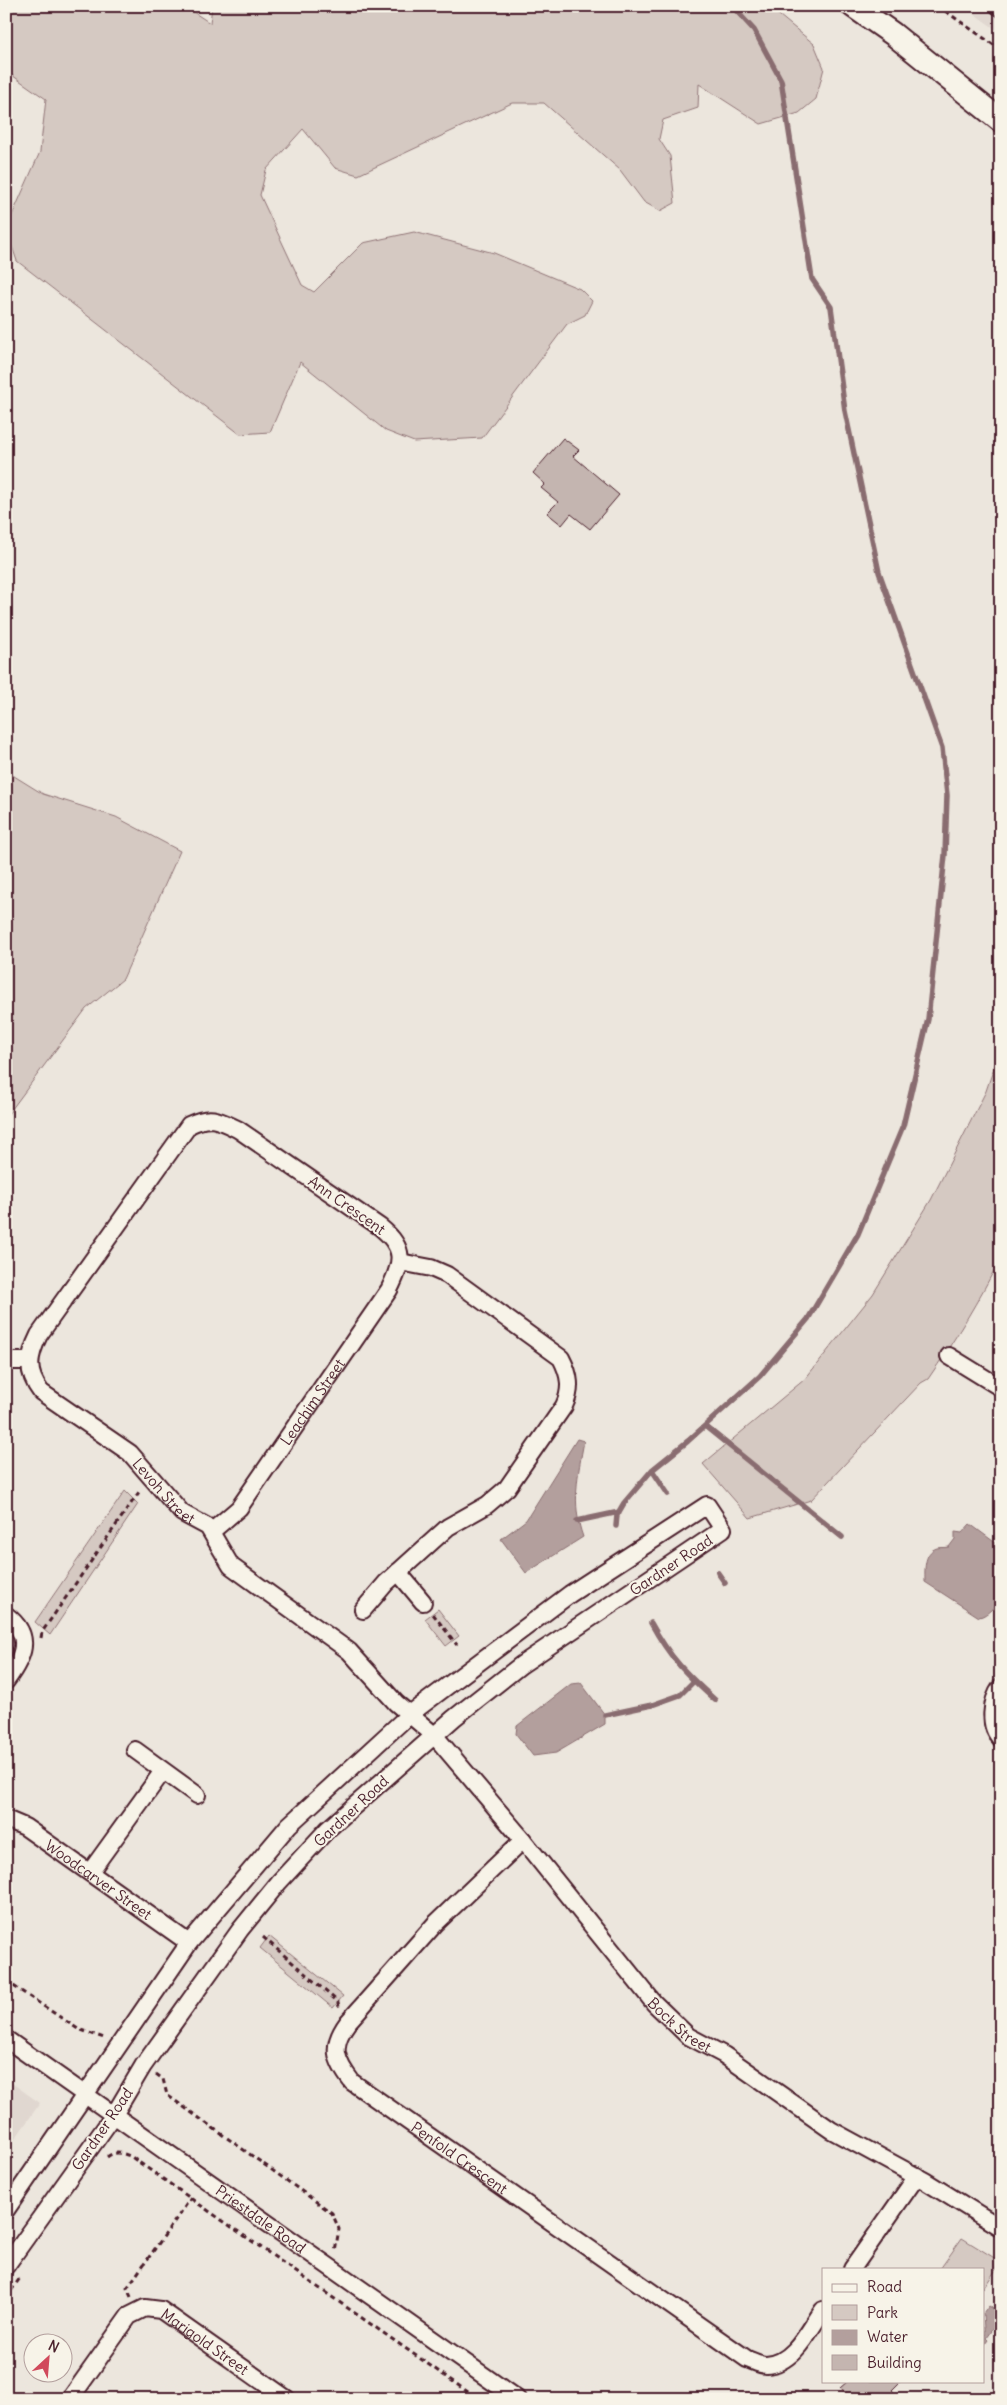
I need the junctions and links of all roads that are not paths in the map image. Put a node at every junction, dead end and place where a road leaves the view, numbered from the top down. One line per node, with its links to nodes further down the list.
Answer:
1 (854, 6): 2 (main road)
2 (1001, 121)
3 (400, 1262): 6 (street, Ann Crescent); 8 (street, Leachim Street); 9 (street)
4 (948, 1356): 7 (street)
5 (6, 1361): 6 (street)
6 (30, 1361): 8 (street, Levoh Street)
7 (1001, 1388)
8 (211, 1532): 15 (street, Levoh Street)
9 (398, 1572): 10 (street); 11 (street)
10 (423, 1602)
11 (363, 1610)
12 (6, 1615): 13 (street)
13 (6, 1681)
14 (1001, 1687): 17 (street)
15 (410, 1714): 16 (street, Levoh Street); 16 (street, Gardner Road); 24 (street, Gardner Road)
16 (434, 1735): 22 (street, Bock Street); 27 (street, Gardner Road)
17 (1001, 1739)
18 (135, 1750): 19 (street)
19 (163, 1771): 20 (street); 23 (street)
20 (196, 1795)
21 (6, 1819): 23 (street, Woodcarver Street)
22 (523, 1840): 28 (street, Bock Street); 33 (street, Penfold Crescent)
23 (90, 1872): 24 (street, Woodcarver Street)
24 (189, 1944): 26 (street, Gardner Road)
25 (6, 2039): 26 (street, Priestdale Road)
26 (85, 2095): 27 (street, Priestdale Road); 29 (street, Gardner Road)
27 (114, 2115): 31 (street, Gardner Road); 36 (street, Priestdale Road)
28 (917, 2176): 30 (street, Bock Street); 32 (street)
29 (6, 2210)
30 (1001, 2228)
31 (6, 2266)
32 (853, 2268)
33 (822, 2311)
34 (70, 2399): 35 (street, Marigold Street)
35 (287, 2399)
36 (517, 2399)

